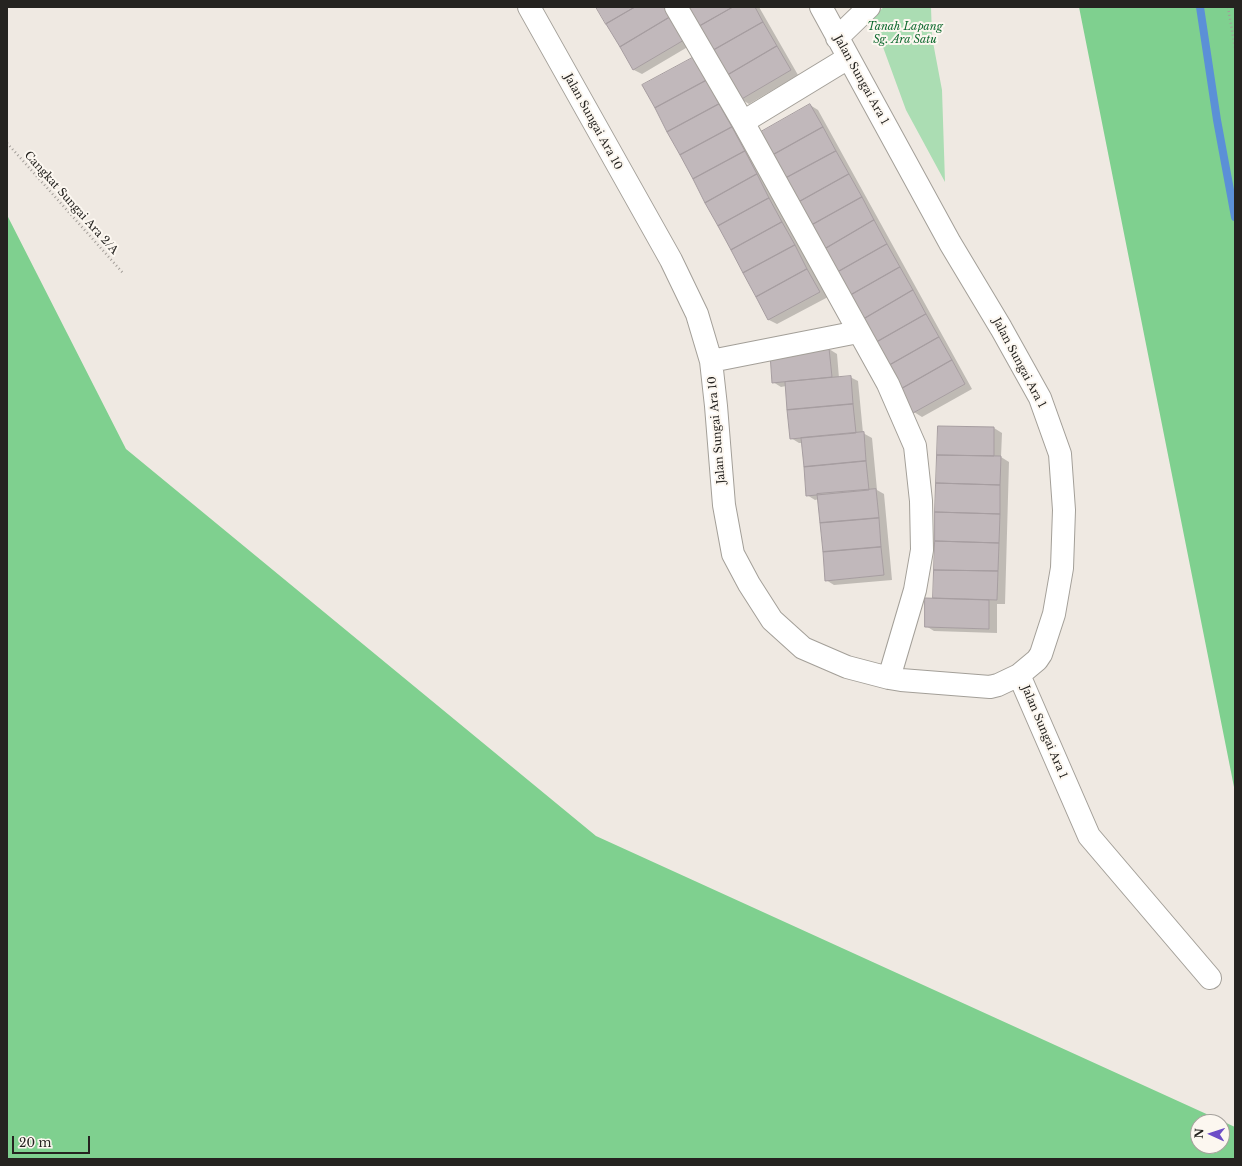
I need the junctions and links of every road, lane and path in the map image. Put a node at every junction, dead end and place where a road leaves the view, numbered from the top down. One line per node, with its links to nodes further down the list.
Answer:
1 (528, 7): 13 (street, Jalan Sungai Ara 10)
2 (676, 7): 9 (street)
3 (821, 7): 6 (street, Jalan Sungai Ara 1)
4 (869, 7): 6 (street)
5 (1228, 7): 7 (path)
6 (837, 38): 8 (street, Jalan Sungai Ara 1)
7 (1235, 48)
8 (848, 58): 9 (street); 14 (street, Jalan Sungai Ara 1)
9 (743, 122): 12 (street)
10 (7, 143): 11 (path, Cangkat Sungai Ara 2/A)
11 (123, 273)
12 (858, 332): 13 (street); 15 (street)
13 (711, 361): 15 (street, Jalan Sungai Ara 10)
14 (1019, 675): 15 (street, Jalan Sungai Ara 10); 16 (street, Jalan Sungai Ara 1)
15 (889, 678)
16 (1210, 978)

